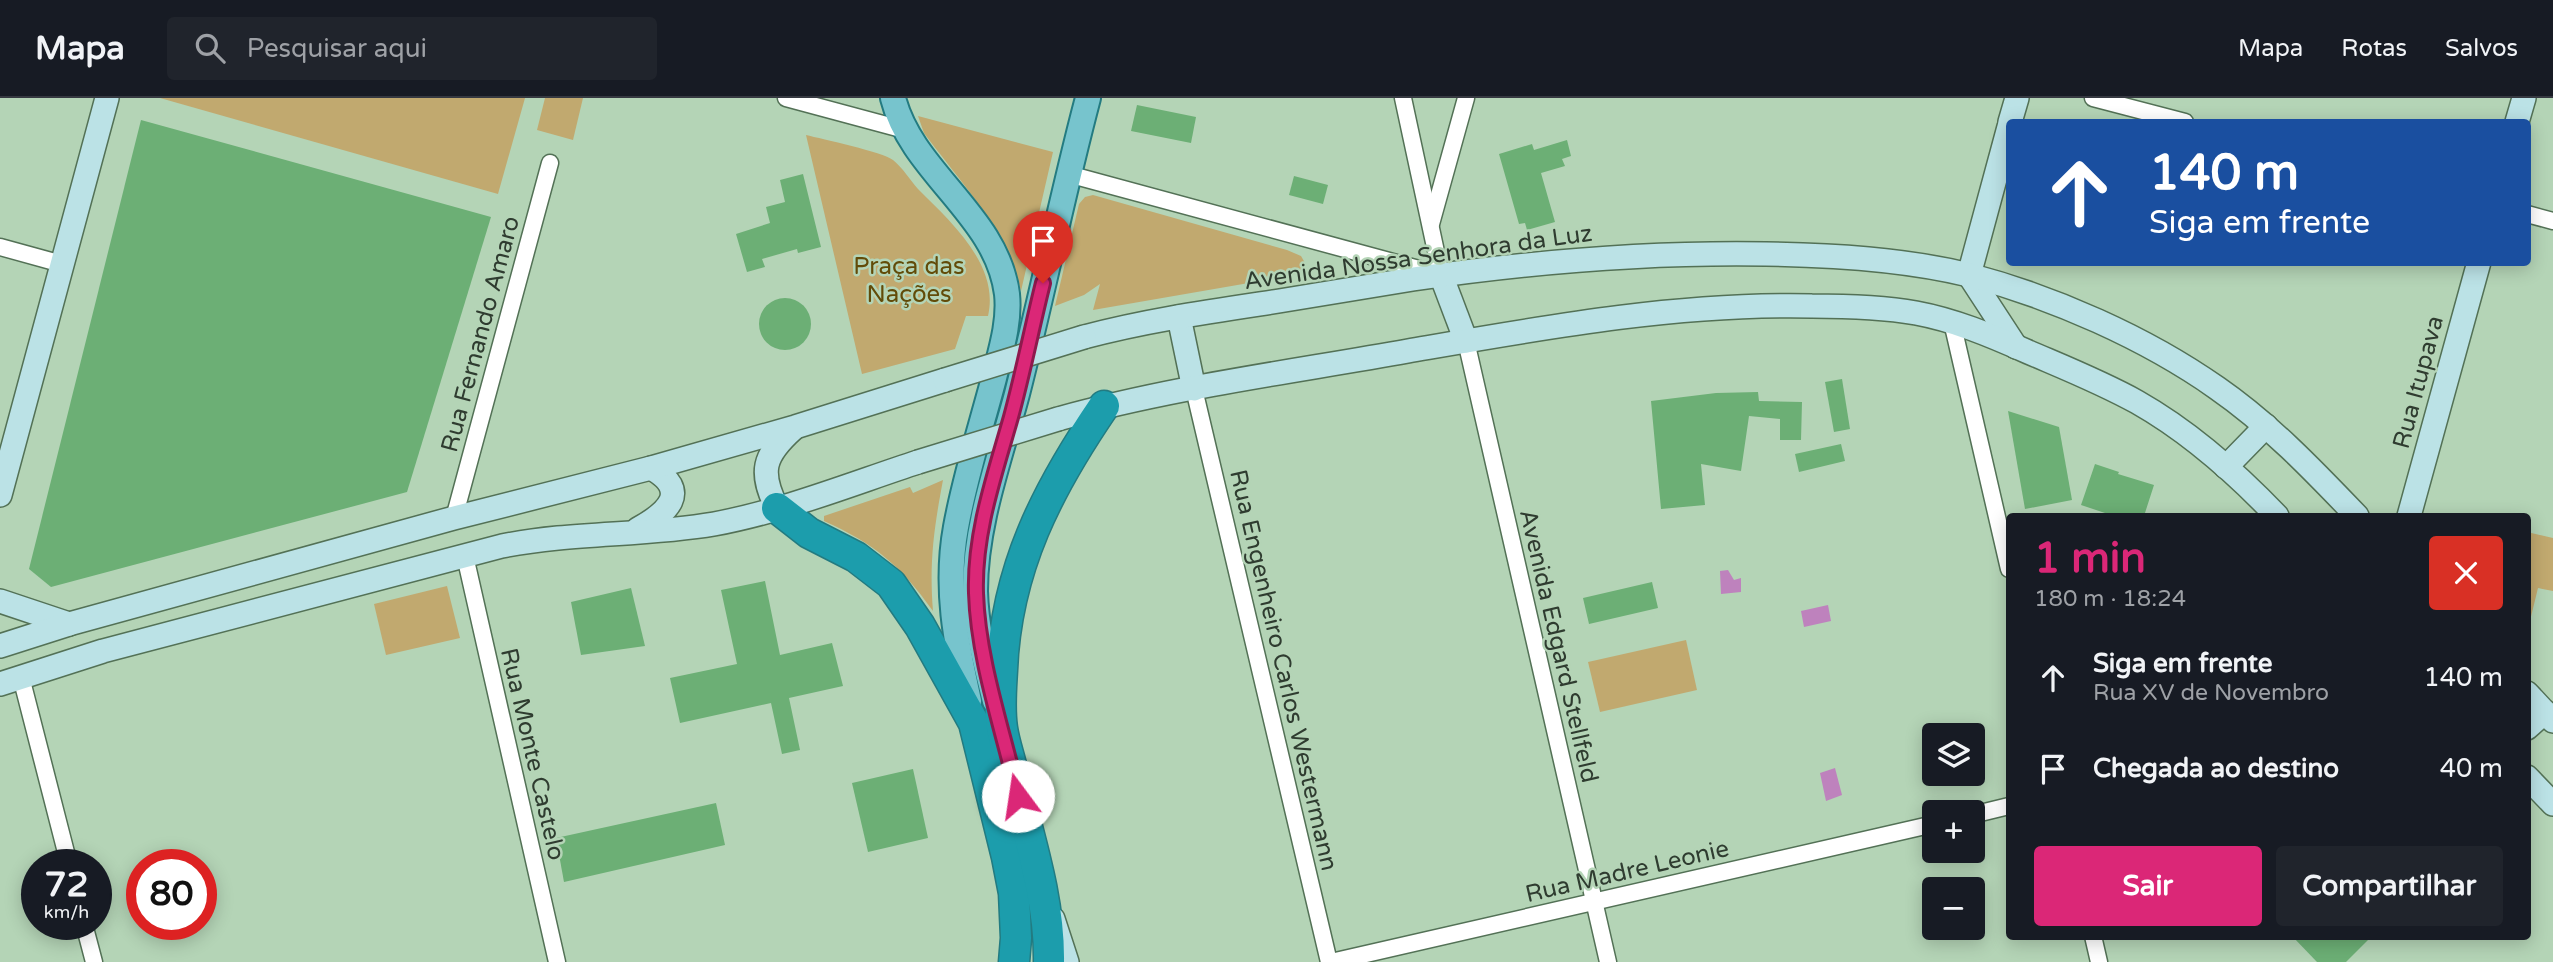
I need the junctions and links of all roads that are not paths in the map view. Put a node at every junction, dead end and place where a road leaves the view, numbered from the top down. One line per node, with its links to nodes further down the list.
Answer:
1 (107, 98): 21 (main road)
2 (786, 98): 13 (street)
3 (893, 98): 13 (main road)
4 (1088, 98): 16 (main road)
5 (1403, 98): 19 (street)
6 (1466, 98): 19 (street)
7 (2017, 98): 10 (main road)
8 (2093, 98): 11 (street)
9 (2524, 98): 12 (main road)
10 (2012, 119)
11 (2174, 119)
12 (2518, 119)
13 (905, 130): 50 (main road)
14 (2006, 140): 24 (main road)
15 (550, 163): 40 (street, Rua Fernando Amaro)
16 (1068, 174): 23 (street); 50 (main road)
17 (2531, 215): 18 (street)
18 (2553, 220)
19 (1431, 226): 23 (street)
20 (0, 247): 21 (street)
21 (62, 264): 35 (main road)
22 (2478, 266): 39 (main road, Rua Itupava)
23 (1441, 275): 24 (main road, Avenida Nossa Senhora da Luz); 25 (main road, Avenida Nossa Senhora da Luz); 27 (main road)
24 (1969, 275): 28 (main road); 31 (main road, Avenida Nossa Senhora da Luz)
25 (1179, 317): 29 (main road); 32 (main road, Avenida Nossa Senhora da Luz, bridge)
26 (1952, 322): 27 (main road); 28 (main road); 43 (street)
27 (1466, 341): 29 (main road); 59 (street, Avenida Edgard Stellfeld)
28 (2016, 346): 33 (main road)
29 (1194, 389): 30 (main road); 67 (street, Rua Engenheiro Carlos Westermann)
30 (1104, 406): 36 (main road, bridge); 50 (highway)
31 (2266, 426): 33 (main road); 38 (main road, Avenida Nossa Senhora da Luz)
32 (795, 427): 34 (main road, Avenida Nossa Senhora da Luz); 36 (main road)
33 (2226, 467): 37 (main road)
34 (651, 468): 40 (main road, Avenida Nossa Senhora da Luz); 41 (main road)
35 (0, 495)
36 (777, 508): 41 (main road); 50 (highway)
37 (2274, 513)
38 (2354, 513)
39 (2410, 513)
40 (454, 518): 45 (main road, Avenida Nossa Senhora da Luz)
41 (632, 532): 42 (main road)
42 (465, 556): 47 (main road); 63 (street, Rua Monte Castelo)
43 (2006, 556)
44 (0, 601): 45 (main road)
45 (69, 624): 46 (main road, Avenida Nossa Senhora da Luz)
46 (0, 646)
47 (11, 680): 57 (street)
48 (2531, 697): 49 (main road)
49 (2549, 716): 51 (main road)
50 (988, 725): 58 (highway); 64 (highway)
51 (2531, 726)
52 (2531, 781): 53 (main road)
53 (2553, 804)
54 (2006, 807): 55 (street)
55 (1985, 812)
56 (1922, 827): 59 (street, Rua Madre Leonie)
57 (64, 849)
58 (1042, 895): 65 (highway); 66 (main road)
59 (1594, 902): 67 (street, Rua Madre Leonie); 68 (street, Avenida Edgard Stellfeld)
60 (89, 940): 62 (street)
61 (2095, 940): 69 (street)
62 (94, 962)
63 (557, 962)
64 (1014, 962)
65 (1049, 962)
66 (1067, 962)
67 (1330, 962)
68 (1608, 962)
69 (2099, 962)

